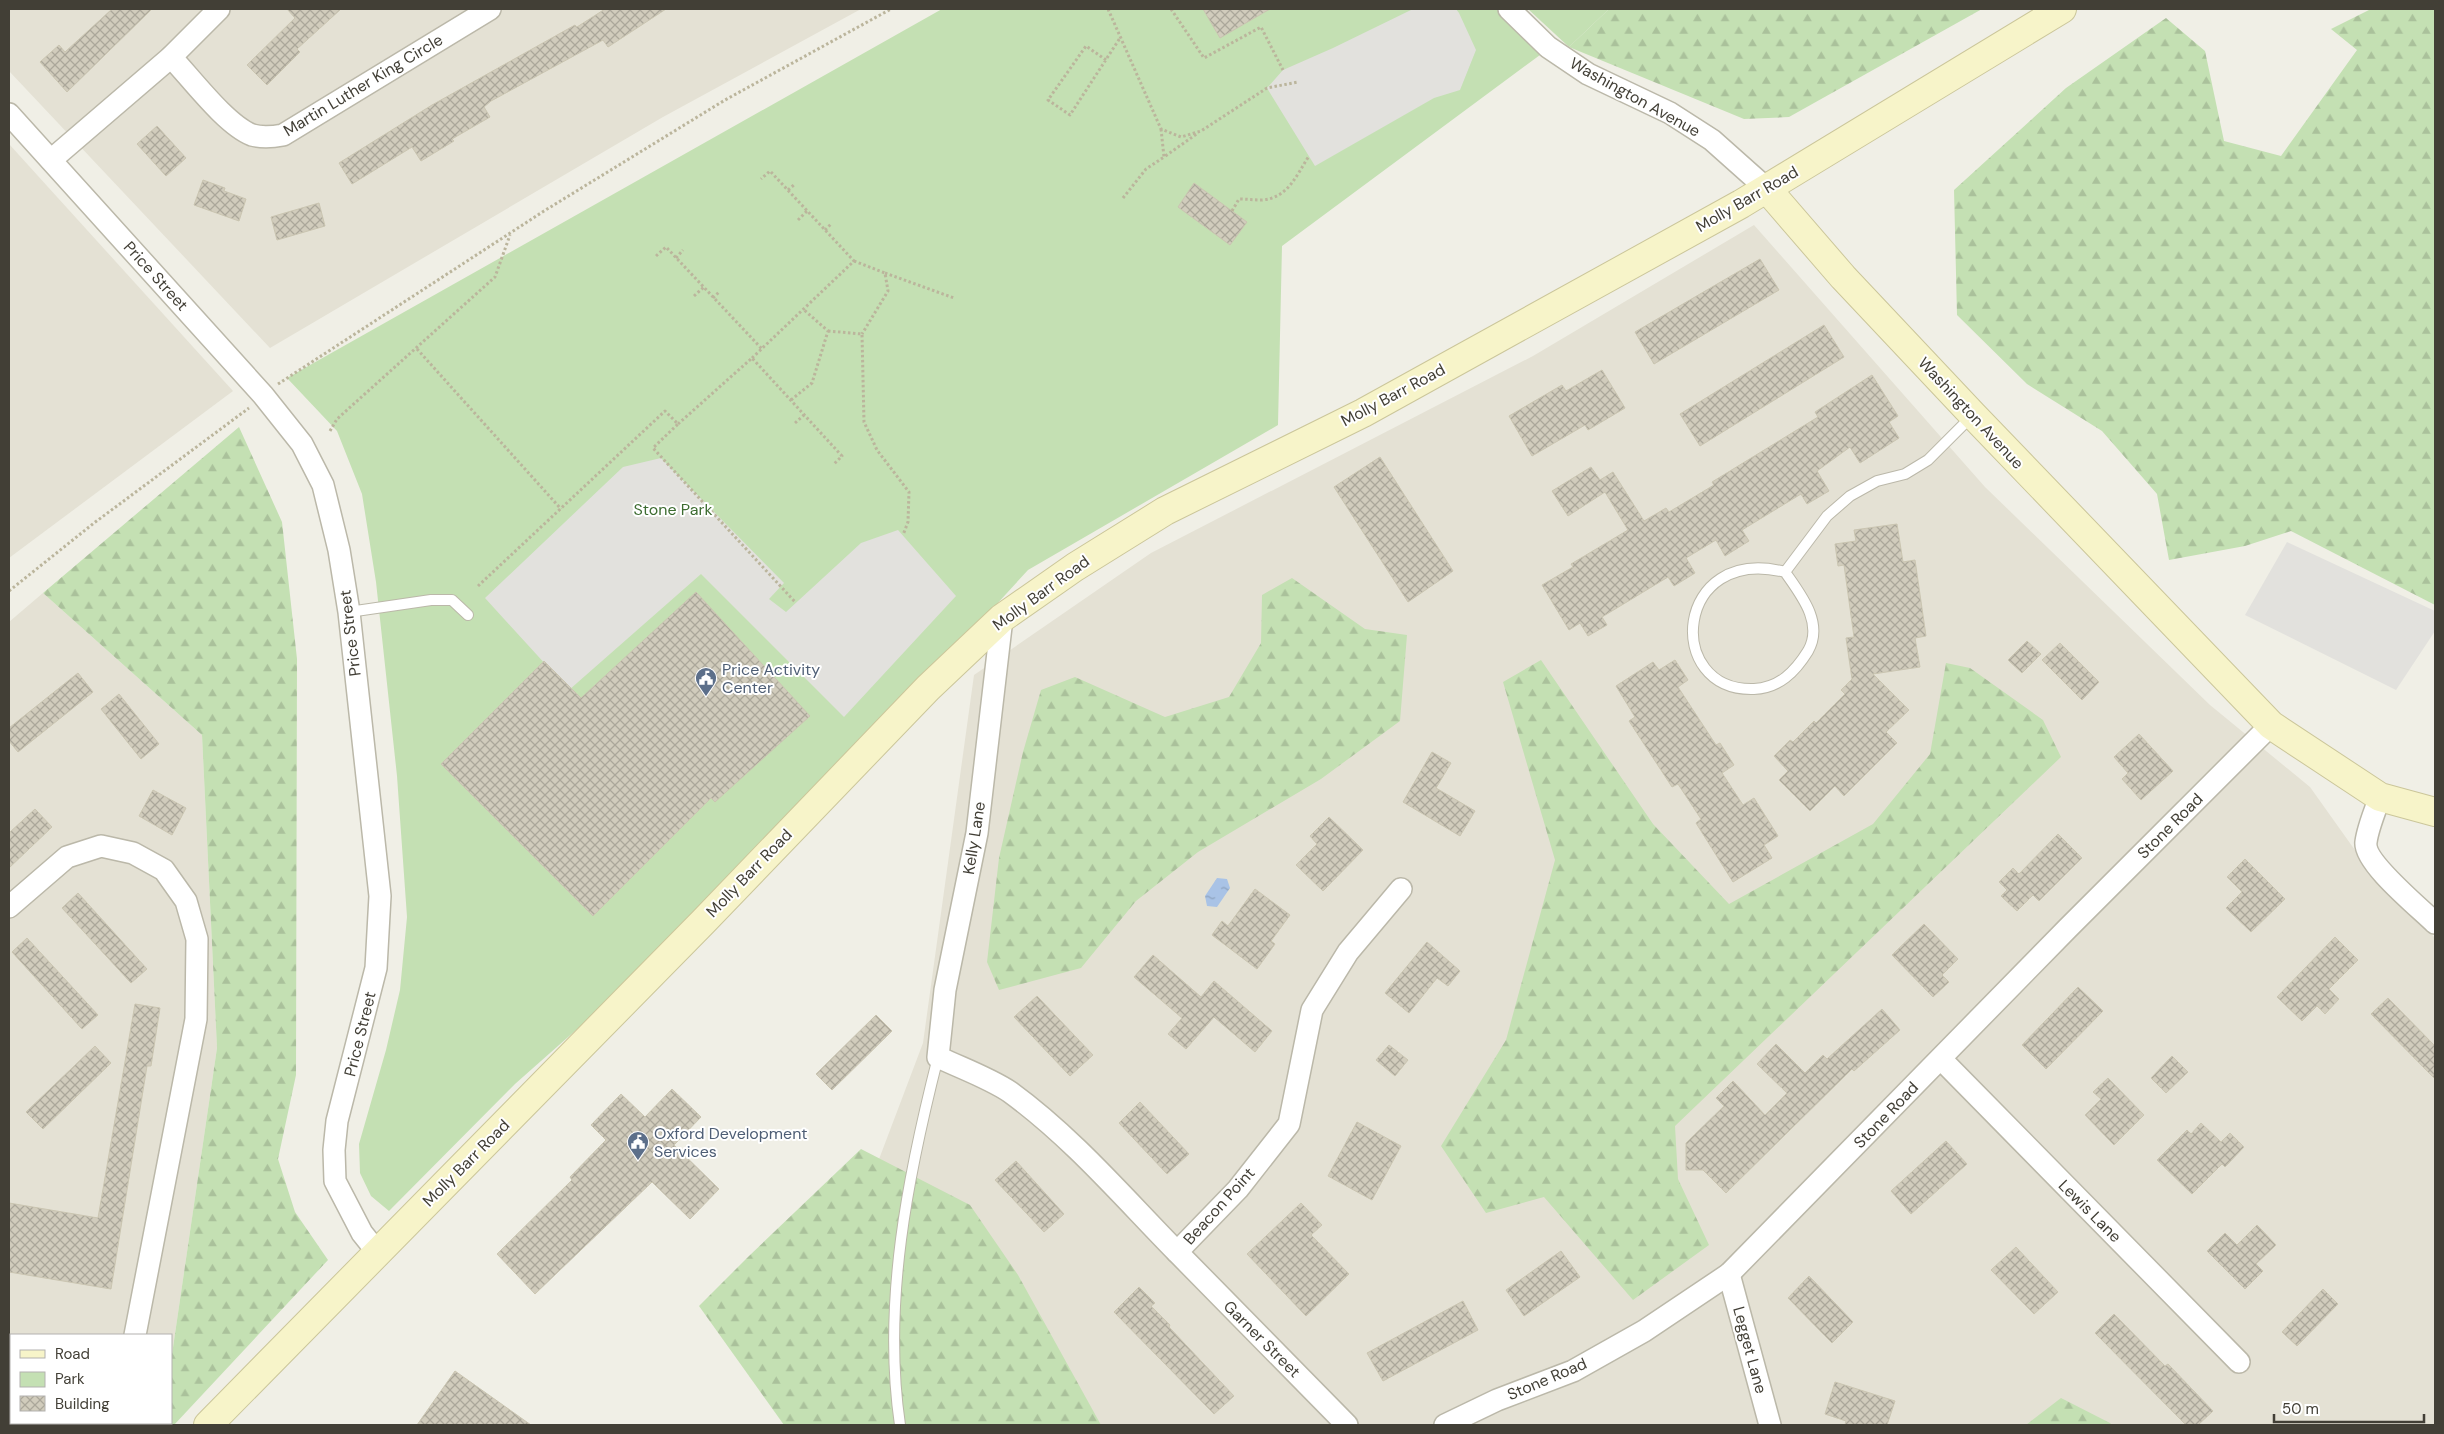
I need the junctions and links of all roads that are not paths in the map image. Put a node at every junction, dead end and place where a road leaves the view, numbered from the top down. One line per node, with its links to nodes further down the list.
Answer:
1 (219, 9): 5 (street)
2 (490, 9): 5 (street, Martin Luther King Circle)
3 (1509, 9): 8 (street, Washington Avenue)
4 (2062, 9): 8 (main road, Molly Barr Road)
5 (171, 57): 7 (street)
6 (9, 114): 7 (street, Price Street)
7 (51, 160): 11 (street, Price Street)
8 (1767, 189): 9 (main road, Washington Avenue); 13 (main road, Molly Barr Road)
9 (1973, 415): 10 (lane); 14 (main road, Washington Avenue)
10 (1786, 572): 10 (lane)
11 (349, 612): 12 (lane); 23 (street, Price Street)
12 (468, 614)
13 (1002, 618): 20 (street, Kelly Lane); 23 (main road, Molly Barr Road)
14 (2271, 725): 15 (main road, Washington Avenue); 21 (street, Stone Road)
15 (2380, 797): 16 (main road, Washington Avenue); 19 (street)
16 (2435, 812)
17 (1401, 889): 22 (street, Beacon Point)
18 (9, 907): 25 (street)
19 (2435, 923)
20 (938, 1057): 22 (street, Beacon Point); 28 (lane)
21 (1941, 1059): 24 (street, Stone Road); 26 (street, Lewis Lane)
22 (1177, 1252): 29 (street, Garner Street)
23 (378, 1253): 27 (main road, Molly Barr Road)
24 (1729, 1274): 30 (street, Stone Road); 31 (street, Legget Lane)
25 (135, 1334)
26 (2239, 1362)
27 (208, 1425)
28 (900, 1425)
29 (1348, 1425)
30 (1445, 1425)
31 (1770, 1425)

